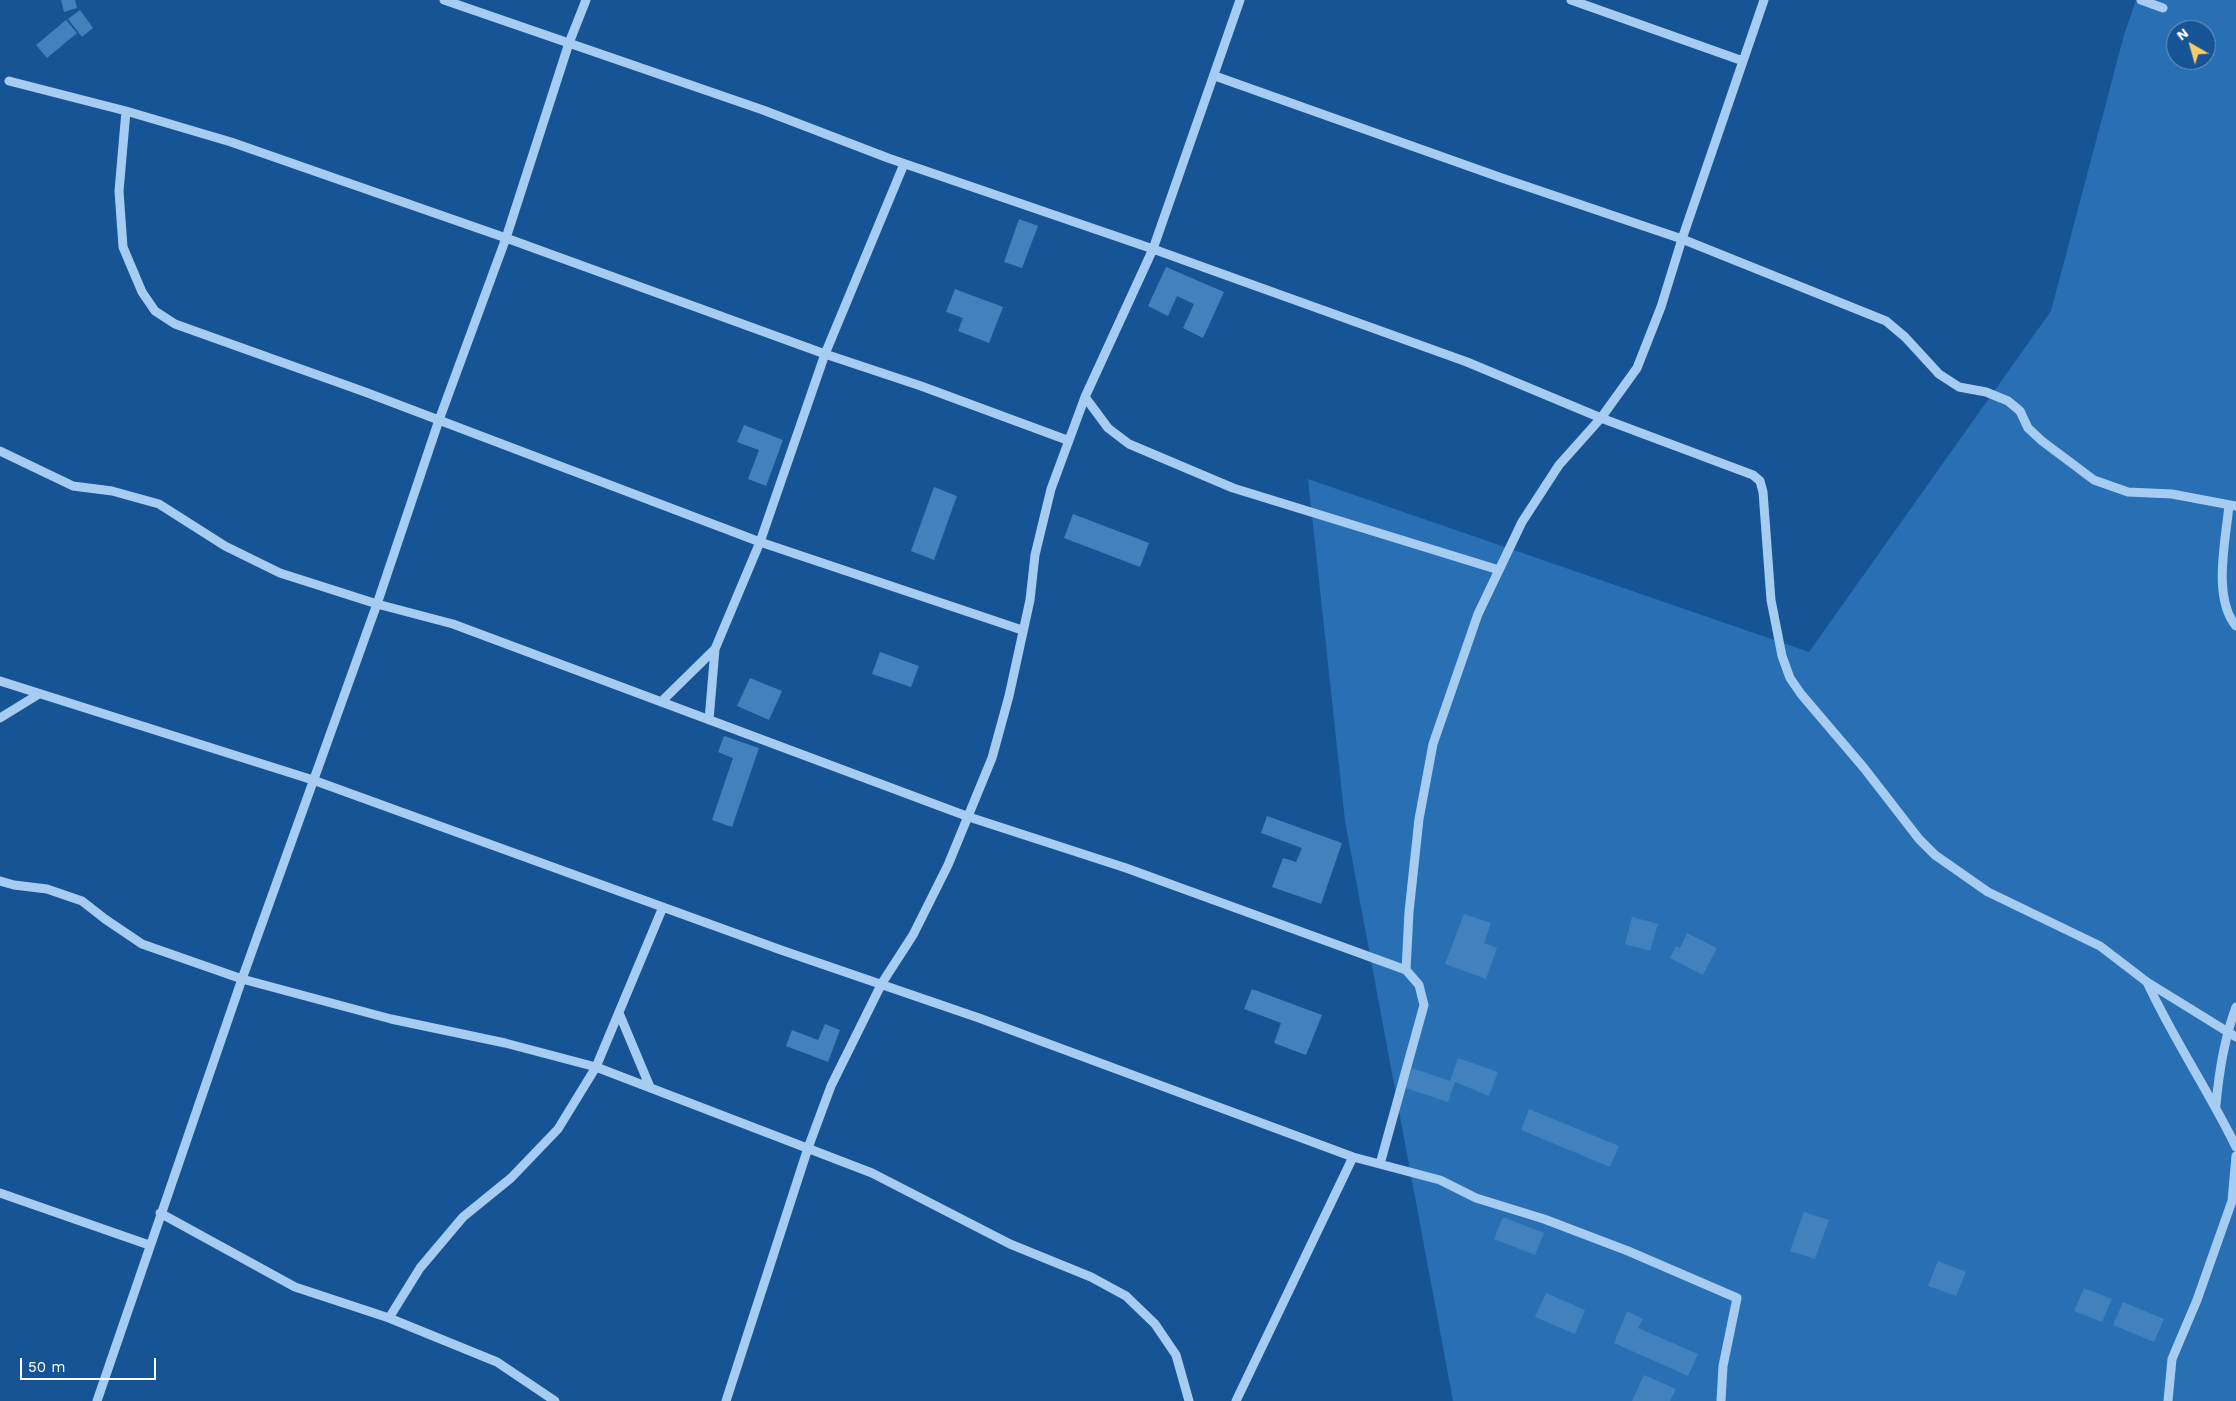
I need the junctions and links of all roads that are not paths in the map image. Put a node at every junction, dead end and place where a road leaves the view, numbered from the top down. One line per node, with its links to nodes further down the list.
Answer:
1 (444, 0): 8 (street)
2 (586, 0): 8 (street)
3 (1240, 0): 10 (street)
4 (1570, 0): 9 (street)
5 (1764, 0): 9 (street)
6 (2141, 0): 7 (street)
7 (2163, 8)
8 (569, 43): 13 (street); 14 (street)
9 (1743, 61): 15 (street)
10 (1215, 76): 15 (street); 16 (street)
11 (9, 82): 12 (street)
12 (126, 111): 14 (street); 20 (street)
13 (904, 164): 16 (street); 17 (street)
14 (506, 238): 17 (street); 20 (street)
15 (1682, 239): 19 (street); 23 (street)
16 (1153, 249): 18 (street); 19 (street)
17 (825, 354): 21 (street); 24 (street)
18 (1085, 397): 21 (street); 25 (street)
19 (1601, 418): 25 (street); 41 (street)
20 (439, 420): 24 (street); 26 (street)
21 (1067, 440): 28 (street)
22 (0, 451): 26 (street)
23 (2233, 505): 27 (street)
24 (760, 542): 28 (street); 29 (street)
25 (1499, 570): 39 (street)
26 (376, 604): 32 (street); 35 (street)
27 (2236, 626)
28 (1022, 630): 36 (street)
29 (715, 649): 32 (street); 34 (street)
30 (0, 681): 31 (street)
31 (39, 694): 33 (street); 35 (street)
32 (661, 702): 34 (street)
33 (0, 718)
34 (709, 720): 36 (street)
35 (313, 780): 38 (street); 40 (street)
36 (969, 817): 39 (street); 42 (street)
37 (0, 881): 40 (street)
38 (663, 907): 42 (street); 44 (street)
39 (1406, 970): 54 (street)
40 (242, 979): 47 (street); 56 (street)
41 (2147, 982): 45 (street); 49 (street)
42 (882, 984): 51 (street); 53 (street)
43 (2236, 1007): 45 (street)
44 (619, 1013): 47 (street); 48 (street)
45 (2227, 1031): 46 (street); 49 (street)
46 (2236, 1037)
47 (596, 1067): 48 (street); 58 (street)
48 (650, 1087): 51 (street)
49 (2216, 1105): 50 (street)
50 (2236, 1147)
51 (808, 1148): 61 (street); 62 (street)
52 (2236, 1156): 65 (street)
53 (1353, 1157): 54 (street); 63 (street)
54 (1380, 1164): 64 (street)
55 (0, 1194): 57 (street)
56 (160, 1213): 57 (street); 58 (street)
57 (149, 1245): 59 (street)
58 (388, 1318): 60 (street)
59 (97, 1401)
60 (555, 1401)
61 (726, 1401)
62 (1190, 1401)
63 (1236, 1401)
64 (1721, 1401)
65 (2168, 1401)

